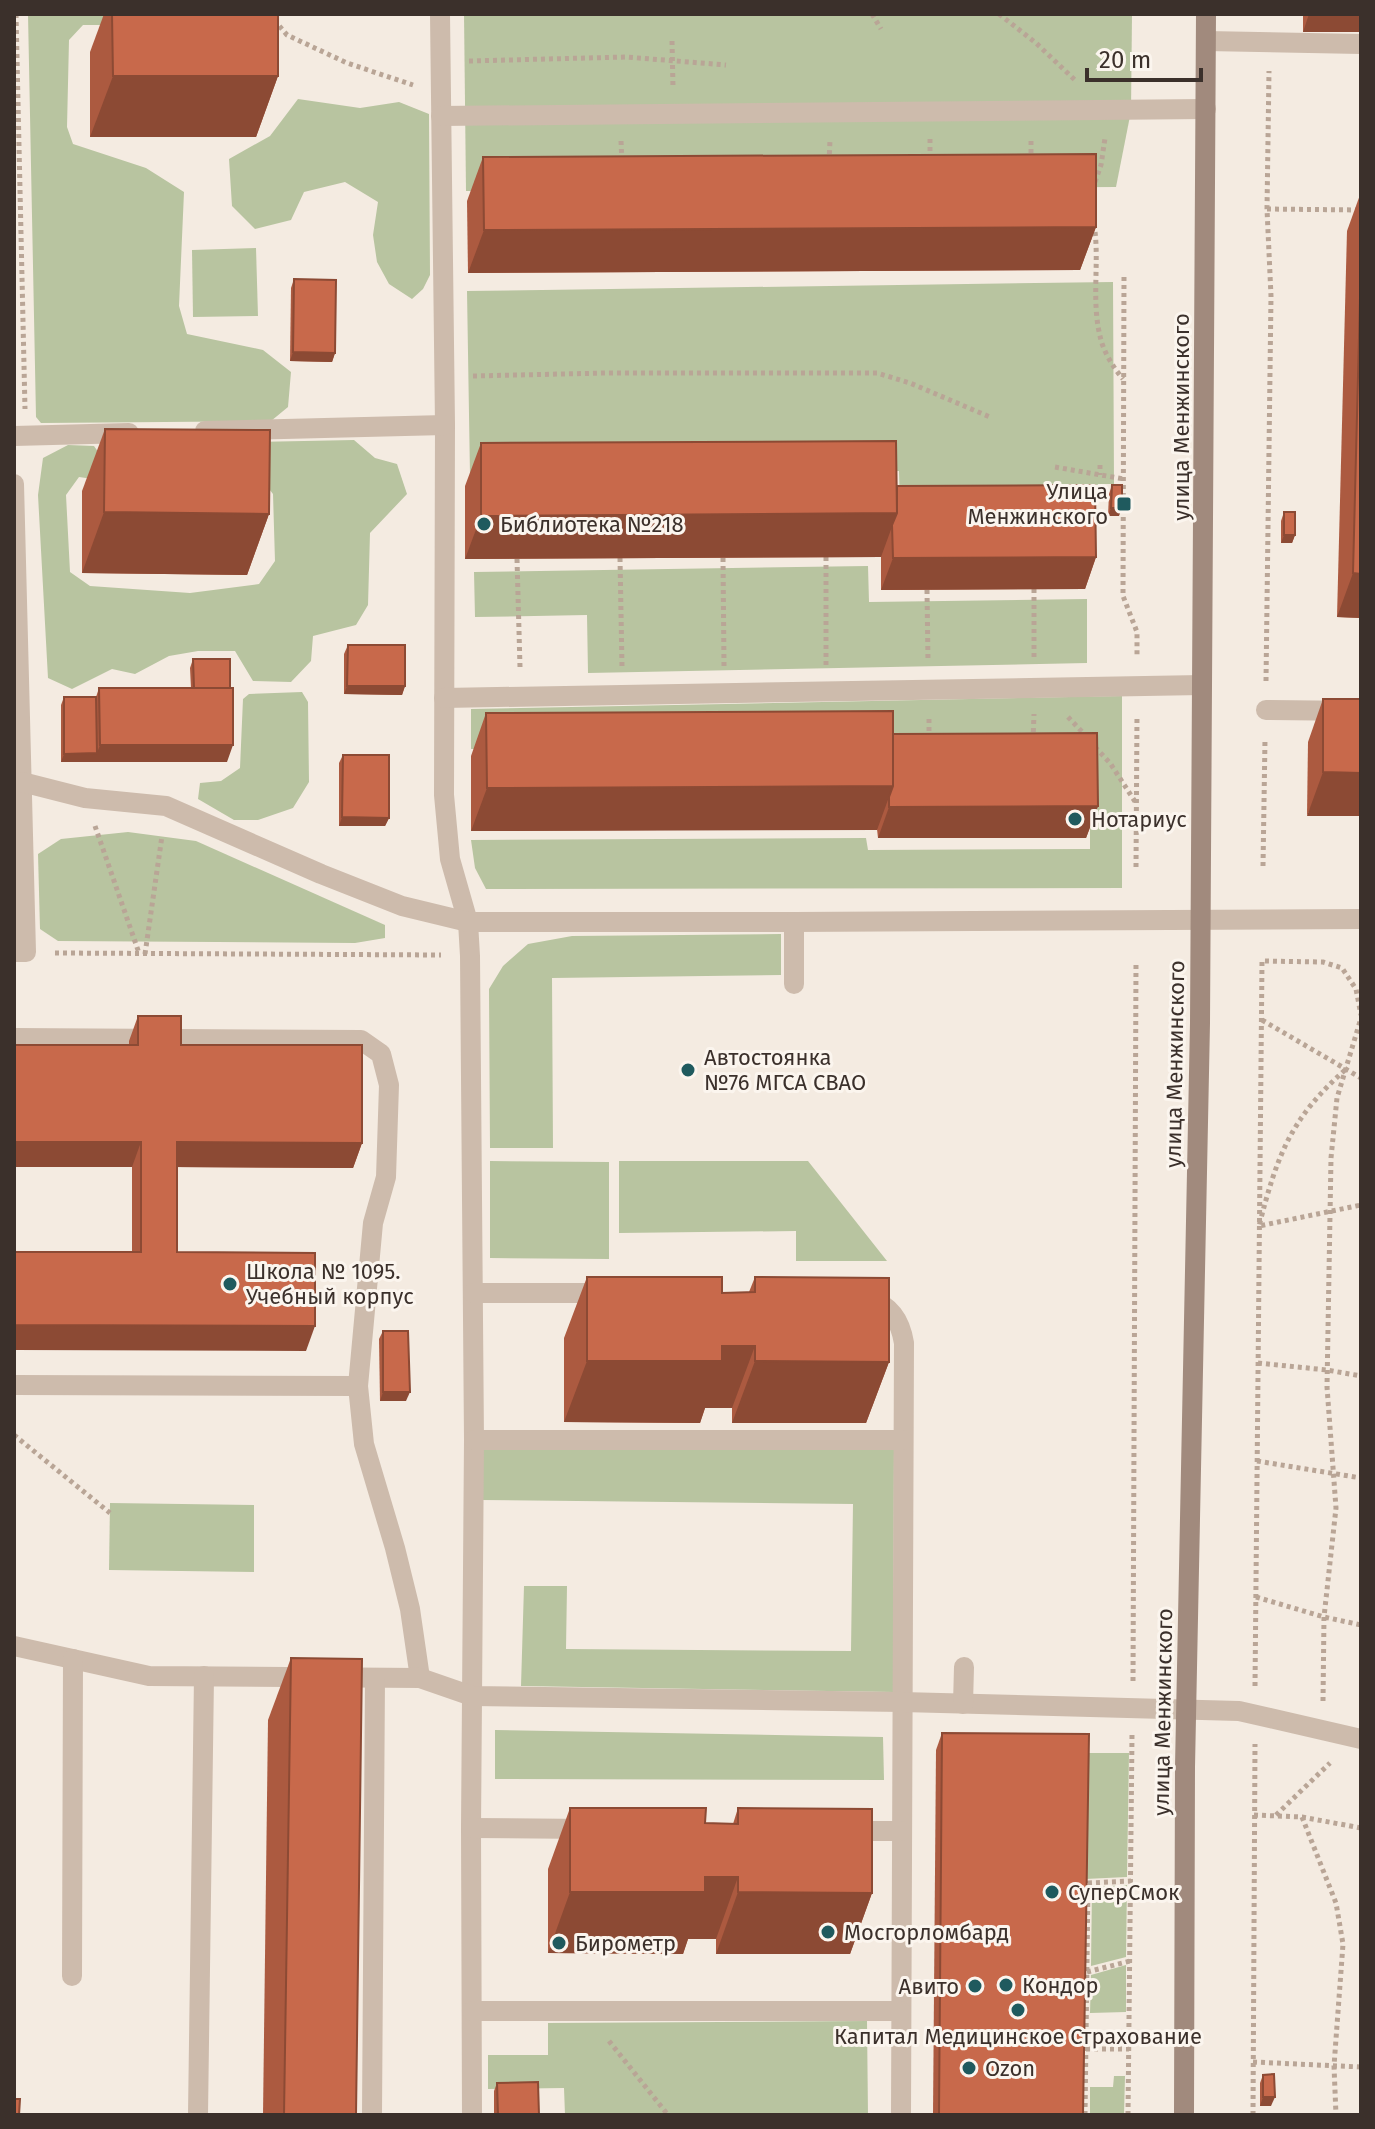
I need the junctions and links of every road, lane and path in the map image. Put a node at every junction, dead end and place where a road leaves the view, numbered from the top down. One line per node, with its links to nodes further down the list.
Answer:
1 (16, 14): 39 (path)
2 (269, 14): 15 (path)
3 (440, 14): 12 (lane)
4 (872, 14): 7 (path)
5 (999, 14): 19 (path)
6 (1206, 14): 9 (main road, улица Менжинского)
7 (881, 29)
8 (672, 41): 13 (path)
9 (1206, 41): 10 (lane); 16 (main road, улица Менжинского)
10 (1269, 42): 11 (lane); 29 (path)
11 (1361, 44)
12 (440, 61): 13 (path); 15 (lane)
13 (672, 61): 14 (path); 21 (path)
14 (726, 65)
15 (441, 94): 23 (lane)
16 (1206, 109): 19 (lane); 52 (main road, улица Менжинского)
17 (930, 111): 18 (lane); 20 (lane); 24 (path)
18 (1032, 111): 19 (lane); 25 (path)
19 (1101, 111): 28 (path)
20 (830, 112): 21 (lane); 26 (path)
21 (674, 114): 22 (lane)
22 (621, 115): 23 (lane); 27 (path)
23 (441, 116): 33 (lane)
24 (930, 169)
25 (1031, 169)
26 (829, 170)
27 (622, 171)
28 (1092, 189)
29 (1267, 209): 30 (path); 61 (path)
30 (1361, 210)
31 (1093, 219): 34 (path)
32 (1124, 277): 34 (path)
33 (444, 377): 35 (path); 36 (lane)
34 (1124, 381): 43 (path)
35 (990, 417)
36 (445, 425): 37 (lane); 60 (lane)
37 (181, 431)
38 (150, 432): 39 (lane)
39 (20, 436)
40 (1100, 465): 42 (path)
41 (1055, 467): 42 (path)
42 (1100, 475): 43 (path)
43 (1124, 479): 53 (path)
44 (14, 484): 51 (lane)
45 (826, 557): 56 (path)
46 (620, 558): 58 (path)
47 (723, 558): 57 (path)
48 (517, 559): 59 (path)
49 (1034, 589): 54 (path)
50 (927, 590): 55 (path)
51 (16, 664): 65 (lane)
52 (1202, 685): 53 (lane); 73 (main road, улица Менжинского)
53 (1136, 686): 54 (lane); 67 (path)
54 (1034, 688): 55 (lane); 63 (path); 67 (path)
55 (928, 689): 56 (lane); 64 (path)
56 (826, 692): 57 (lane)
57 (724, 693): 58 (lane)
58 (622, 695): 59 (lane)
59 (521, 697): 60 (lane)
60 (444, 698): 75 (lane)
61 (1266, 710): 62 (lane); 71 (path)
62 (1361, 711)
63 (1033, 750)
64 (929, 751)
65 (22, 782): 66 (lane); 77 (lane)
66 (85, 798): 68 (lane); 78 (path)
67 (1137, 804): 70 (path)
68 (166, 806): 75 (lane); 78 (path)
69 (1086, 819): 70 (path)
70 (1137, 819): 72 (path)
71 (1263, 866)
72 (1136, 867)
73 (1201, 919): 74 (lane); 76 (lane); 118 (main road, улица Менжинского)
74 (1361, 919)
75 (468, 922): 76 (lane); 79 (lane)
76 (794, 922): 81 (lane)
77 (20, 952): 78 (path)
78 (142, 954): 79 (path)
79 (470, 956): 90 (lane)
80 (1136, 962): 117 (path)
81 (794, 984)
82 (1361, 1016): 83 (path); 85 (path)
83 (1261, 1019): 85 (path); 89 (path)
84 (14, 1038): 97 (lane)
85 (1347, 1068): 86 (path); 88 (path); 89 (path)
86 (1361, 1078)
87 (1361, 1205): 88 (path)
88 (1330, 1211): 89 (path); 94 (path)
89 (1259, 1226): 93 (path)
90 (473, 1293): 91 (lane); 99 (lane)
91 (636, 1293)
92 (854, 1293): 100 (lane)
93 (1258, 1363): 94 (path); 101 (path)
94 (1327, 1370): 95 (path); 102 (path)
95 (1361, 1376)
96 (14, 1385): 97 (lane)
97 (358, 1386): 113 (lane)
98 (14, 1435): 104 (path)
99 (474, 1440): 100 (lane); 114 (lane)
100 (903, 1440): 115 (lane)
101 (1257, 1461): 102 (path); 105 (path)
102 (1333, 1473): 103 (path); 106 (path)
103 (1361, 1478)
104 (110, 1513)
105 (1256, 1597): 106 (path); 119 (path)
106 (1324, 1617): 107 (path); 120 (path)
107 (1361, 1625)
108 (14, 1646): 109 (lane)
109 (73, 1659): 111 (lane); 133 (lane)
110 (964, 1667): 116 (lane)
111 (204, 1676): 112 (lane); 143 (lane)
112 (375, 1678): 113 (lane); 144 (lane)
113 (420, 1678): 114 (lane)
114 (472, 1696): 115 (lane); 125 (lane)
115 (902, 1702): 116 (lane); 129 (lane)
116 (963, 1704): 117 (lane)
117 (1133, 1709): 118 (lane); 130 (path)
118 (1186, 1709): 119 (lane); 150 (main road, улица Менжинского)
119 (1255, 1714): 120 (lane); 122 (path)
120 (1322, 1730): 121 (lane)
121 (1360, 1739): 123 (path)
122 (1254, 1815): 123 (path); 140 (path)
123 (1276, 1815): 124 (path)
124 (1302, 1817): 126 (path); 141 (path)
125 (471, 1828): 127 (lane); 134 (lane)
126 (1361, 1828)
127 (614, 1829)
128 (822, 1831): 129 (lane)
129 (901, 1831): 136 (lane)
130 (1131, 1881): 131 (path); 132 (path)
131 (1130, 1961): 132 (path); 138 (path)
132 (1087, 1972): 137 (path)
133 (72, 1976)
134 (472, 2011): 135 (lane); 145 (lane)
135 (587, 2011): 136 (lane); 146 (path)
136 (901, 2011): 147 (lane)
137 (1086, 2049): 138 (path); 139 (path); 148 (path)
138 (1129, 2049): 149 (path)
139 (1078, 2050)
140 (1253, 2062): 141 (path); 151 (path)
141 (1334, 2066): 142 (path); 152 (path)
142 (1361, 2067)
143 (198, 2115)
144 (372, 2115)
145 (472, 2115)
146 (668, 2115)
147 (901, 2115)
148 (1085, 2115)
149 (1128, 2115)
150 (1184, 2115)
151 (1253, 2115)
152 (1336, 2115)

